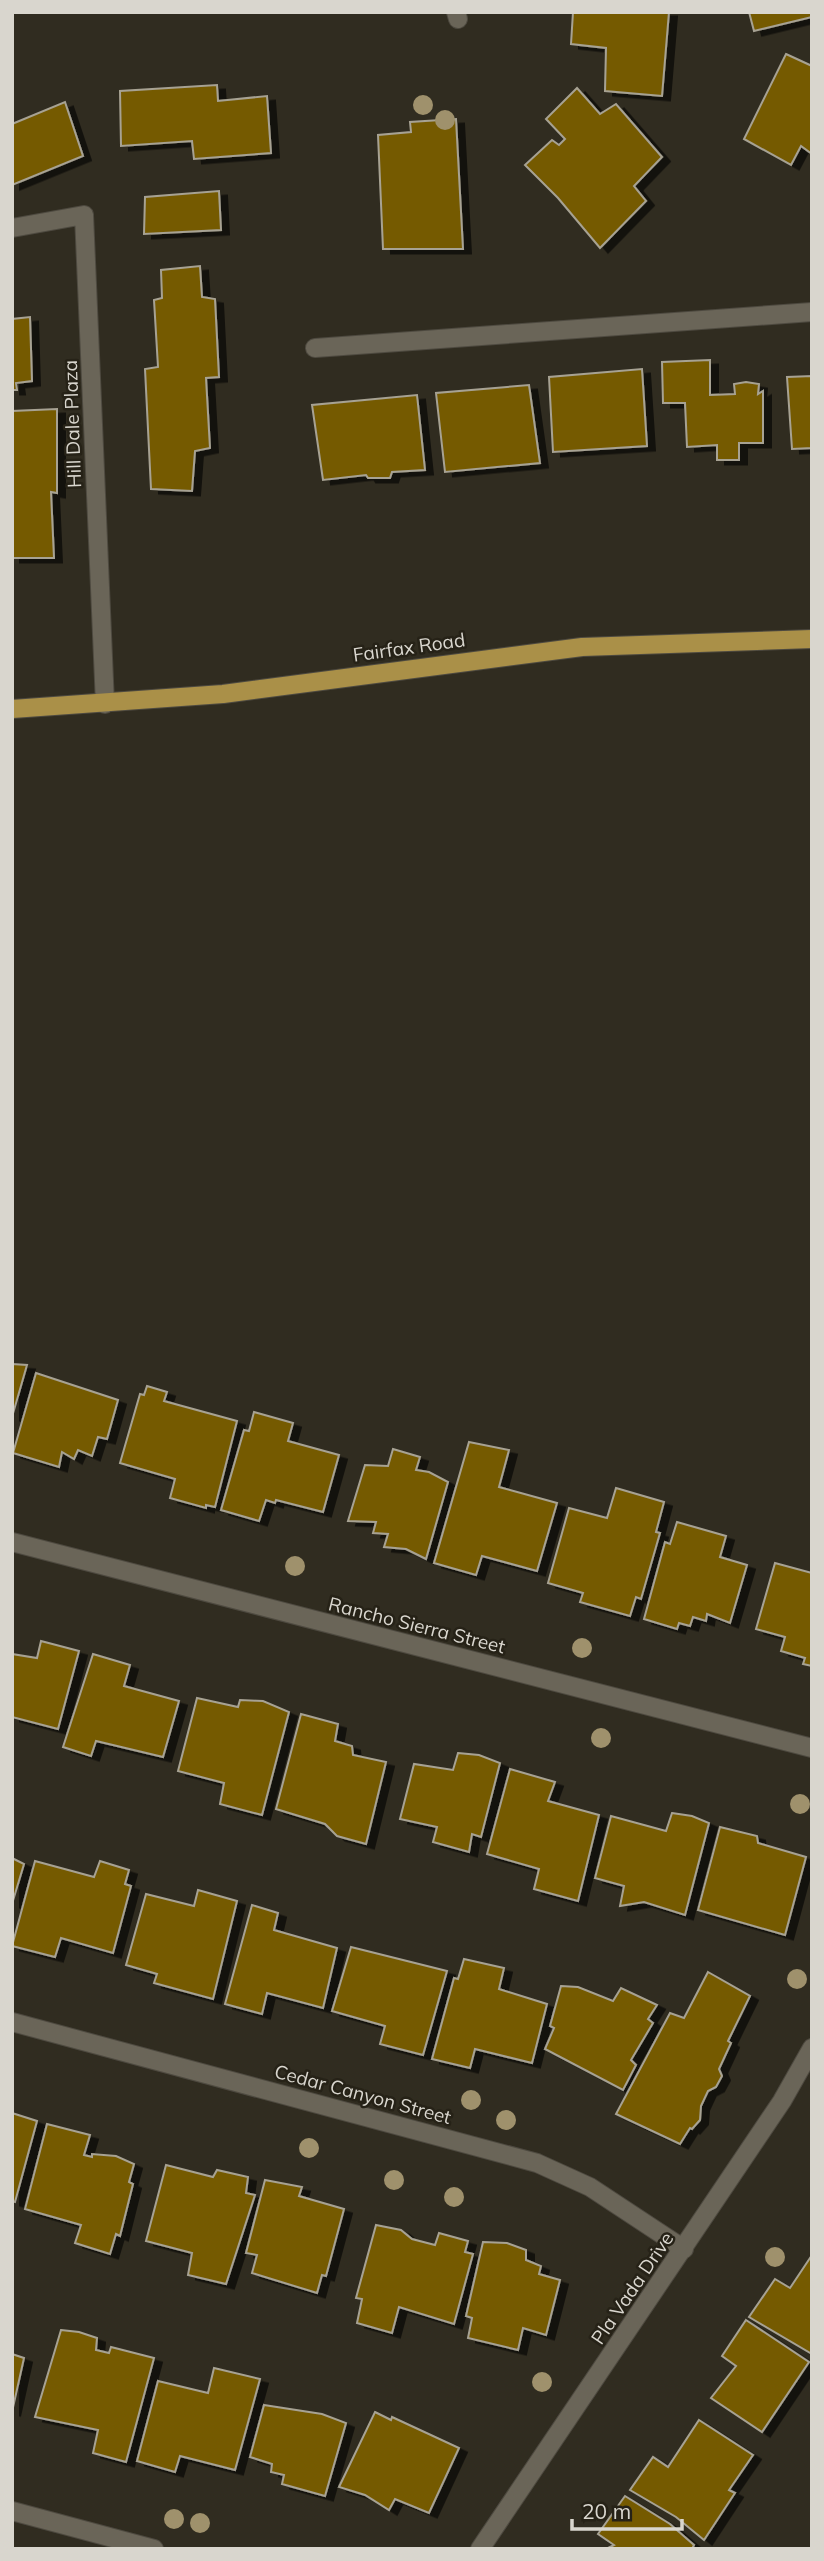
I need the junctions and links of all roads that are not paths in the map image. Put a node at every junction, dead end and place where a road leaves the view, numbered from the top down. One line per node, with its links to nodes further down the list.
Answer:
1 (12, 228): 5 (street, Hill Dale Plaza)
2 (812, 312): 3 (street)
3 (315, 348)
4 (812, 639): 5 (main road, Fairfax Road)
5 (105, 704): 6 (main road, Fairfax Road)
6 (12, 709)
7 (12, 1542): 8 (street, Rancho Sierra Street)
8 (812, 1748)
9 (12, 2022): 11 (street, Cedar Canyon Street)
10 (812, 2048): 11 (street, Pla Vada Drive)
11 (684, 2249): 14 (street, Pla Vada Drive)
12 (12, 2511): 13 (street)
13 (154, 2549)
14 (480, 2549)

